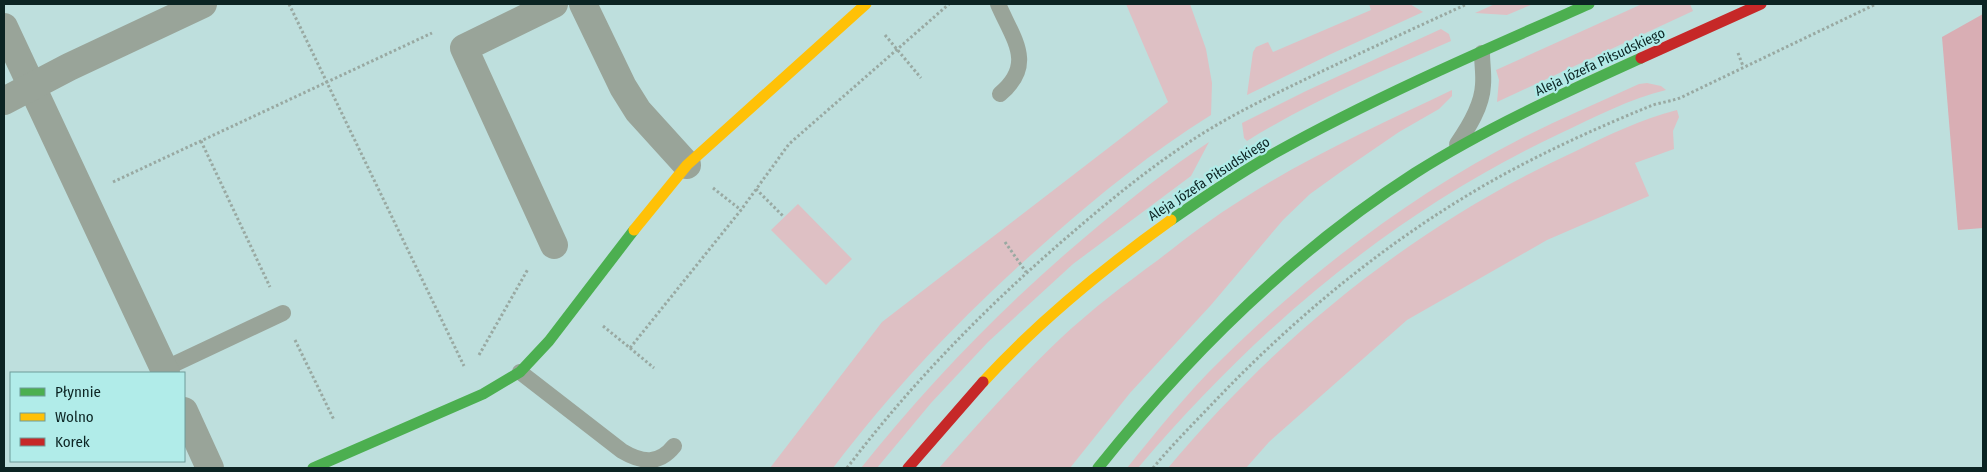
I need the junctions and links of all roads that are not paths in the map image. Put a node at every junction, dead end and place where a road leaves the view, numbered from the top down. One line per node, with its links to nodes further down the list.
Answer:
1 (203, 4): 10 (street)
2 (554, 4): 15 (street)
3 (583, 4): 14 (street)
4 (866, 4): 14 (street)
5 (998, 4): 11 (lane)
6 (1589, 4): 9 (street, Aleja Józefa Piłsudskiego)
7 (1761, 4): 13 (street, Aleja Józefa Piłsudskiego)
8 (4, 27): 10 (street)
9 (1482, 53): 13 (lane); 23 (street, Aleja Józefa Piłsudskiego)
10 (32, 87): 12 (street); 17 (street)
11 (1000, 94)
12 (4, 101)
13 (1452, 152): 24 (street, Aleja Józefa Piłsudskiego)
14 (687, 165): 18 (street)
15 (554, 245)
16 (282, 313): 17 (lane)
17 (165, 371)
18 (520, 372): 20 (lane); 22 (street)
19 (185, 414): 21 (street)
20 (674, 446)
21 (210, 468)
22 (313, 468)
23 (908, 468)
24 (1098, 468)

